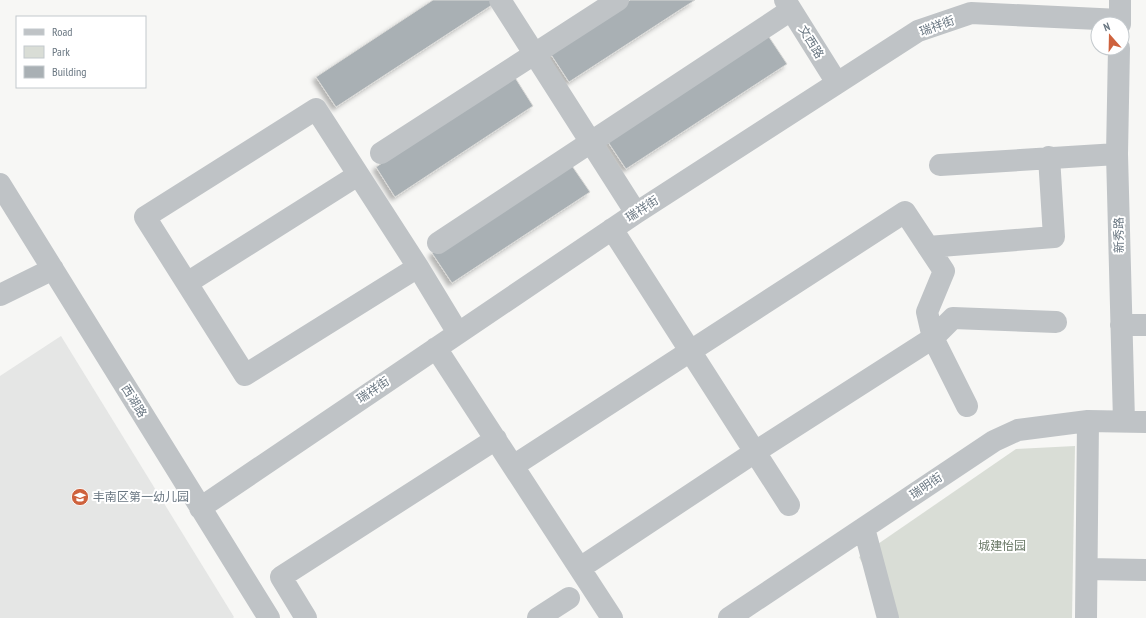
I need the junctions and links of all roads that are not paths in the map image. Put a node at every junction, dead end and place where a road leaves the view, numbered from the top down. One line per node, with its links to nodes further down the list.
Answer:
1 (500, 0): 5 (street)
2 (618, 0): 5 (street)
3 (788, 5): 7 (street, 文西路); 8 (street)
4 (1120, 15): 7 (street, 瑞祥街)
5 (535, 54): 8 (street); 9 (street)
6 (1119, 56): 10 (street, 新秀路)
7 (837, 83): 15 (street, 瑞祥街)
8 (589, 143): 15 (street); 17 (street)
9 (381, 153)
10 (1118, 154): 11 (street); 24 (street, 新秀路)
11 (1049, 157): 12 (street); 18 (street)
12 (940, 165)
13 (358, 175): 19 (street); 21 (street); 21 (street)
14 (0, 184): 20 (street, 西湖路)
15 (636, 213): 16 (street, 瑞祥街)
16 (612, 229): 26 (street, 瑞祥街); 29 (street)
17 (438, 243)
18 (928, 247): 27 (street); 29 (street)
19 (418, 267): 21 (street); 26 (street)
20 (53, 269): 22 (street); 38 (street, 西湖路)
21 (187, 283)
22 (3, 287)
23 (1056, 322): 27 (street)
24 (1122, 325): 25 (street); 32 (street, 新秀路)
25 (1146, 326)
26 (458, 333): 28 (street, 瑞祥街)
27 (933, 338): 30 (street); 35 (street)
28 (436, 348): 34 (street); 38 (street, 瑞祥街)
29 (690, 350): 35 (street); 36 (street)
30 (967, 406)
31 (1088, 421): 32 (street, 瑞明街); 39 (street, 瑞明街); 41 (street)
32 (1124, 421): 33 (street, 瑞明街)
33 (1146, 422)
34 (496, 439): 36 (street); 46 (street)
35 (755, 452): 37 (street); 40 (street)
36 (514, 466): 40 (street)
37 (789, 505)
38 (200, 508): 45 (street, 西湖路)
39 (864, 528): 44 (street); 49 (street, 瑞明街)
40 (580, 568): 48 (street)
41 (1087, 569): 42 (street); 50 (street)
42 (1146, 570)
43 (569, 598): 47 (street)
44 (882, 615)
45 (269, 618)
46 (306, 618)
47 (538, 618)
48 (612, 618)
49 (729, 618)
50 (1086, 618)

